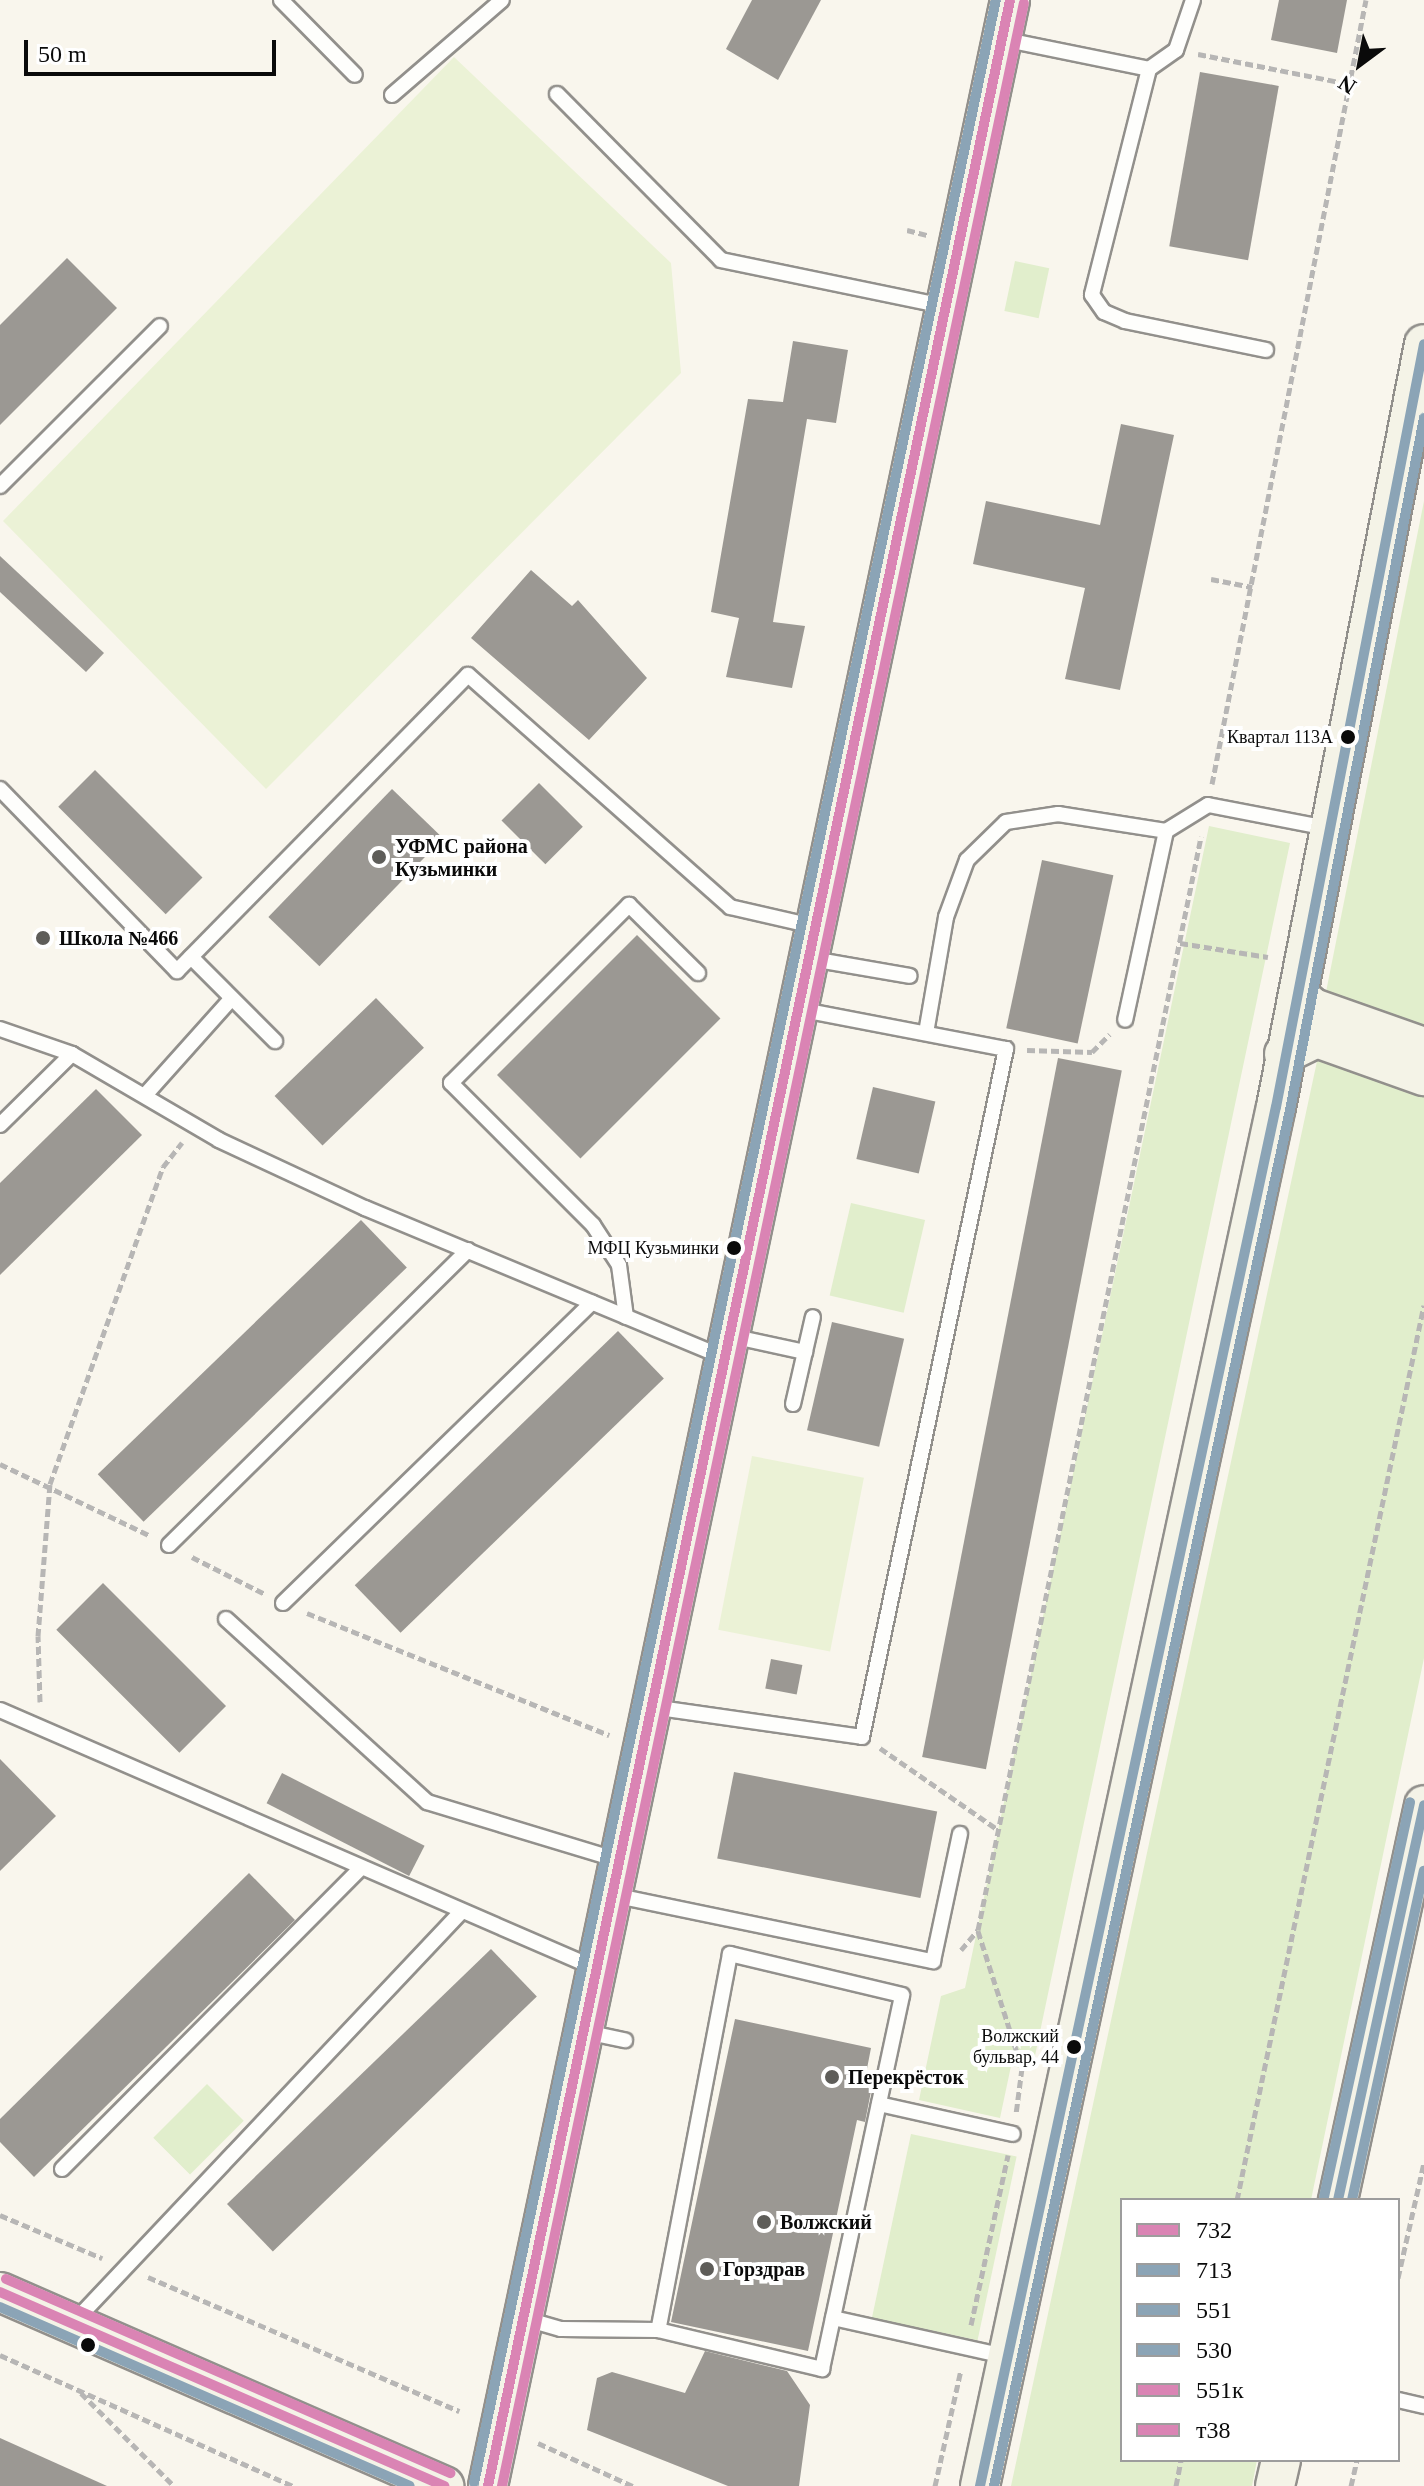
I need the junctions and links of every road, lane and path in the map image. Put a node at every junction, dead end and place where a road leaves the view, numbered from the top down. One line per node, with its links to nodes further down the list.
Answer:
1 (281, 0): 9 (lane)
2 (502, 0): 12 (lane)
3 (1010, 0): 6 (main road)
4 (1193, 0): 7 (lane)
5 (1366, 0): 10 (path)
6 (1002, 39): 8 (lane); 15 (main road)
7 (1176, 50): 8 (lane); 10 (path)
8 (1149, 69): 18 (lane)
9 (355, 75)
10 (1350, 84): 21 (path)
11 (557, 94): 15 (lane)
12 (392, 95)
13 (907, 230): 14 (path)
14 (932, 236)
15 (946, 307): 26 (main road)
16 (160, 326): 19 (lane)
17 (1424, 344): 24 (main road)
18 (1266, 350)
19 (0, 486)
20 (1211, 579): 21 (path)
21 (1252, 587): 23 (path)
22 (0, 789): 27 (lane)
23 (1208, 805): 24 (lane); 25 (lane); 59 (path)
24 (1330, 828): 30 (main road)
25 (1166, 831): 33 (lane); 35 (lane)
26 (814, 942): 27 (lane); 29 (lane); 32 (main road)
27 (191, 957): 31 (lane)
28 (698, 973): 48 (lane)
29 (910, 976)
30 (1298, 995): 37 (main road); 40 (main road)
31 (232, 998): 36 (lane); 42 (lane)
32 (799, 1009): 35 (lane); 50 (main road)
33 (1125, 1020): 38 (path)
34 (0, 1029): 39 (lane)
35 (926, 1033): 38 (lane)
36 (275, 1041)
37 (1424, 1047)
38 (1006, 1049): 59 (lane)
39 (72, 1054): 42 (lane); 44 (lane)
40 (1284, 1054): 41 (main road); 85 (main road)
41 (1424, 1076)
42 (147, 1093): 43 (lane)
43 (197, 1123): 45 (lane); 58 (path)
44 (0, 1125)
45 (468, 1250): 46 (lane); 53 (lane)
46 (592, 1303): 48 (lane); 54 (lane)
47 (1424, 1305): 73 (path)
48 (626, 1317): 50 (lane)
49 (813, 1317): 51 (lane)
50 (729, 1347): 51 (lane); 56 (main road)
51 (805, 1352): 52 (lane)
52 (793, 1404)
53 (169, 1545)
54 (283, 1603)
55 (226, 1619): 63 (lane)
56 (651, 1707): 59 (lane); 63 (main road)
57 (1, 1711): 58 (lane)
58 (41, 1728): 62 (lane)
59 (862, 1737)
60 (1424, 1805): 74 (main road)
61 (960, 1834): 63 (lane)
62 (361, 1868): 64 (lane); 72 (lane)
63 (616, 1877): 66 (main road)
64 (461, 1912): 66 (lane); 76 (lane)
65 (978, 1930): 70 (path)
66 (597, 1969): 67 (main road)
67 (584, 2031): 68 (lane); 80 (main road)
68 (625, 2040)
69 (879, 2104): 70 (lane); 79 (lane); 82 (lane)
70 (1013, 2134): 83 (path)
71 (1424, 2163): 77 (path)
72 (62, 2169)
73 (1237, 2198)
74 (1338, 2198)
75 (0, 2215): 76 (path)
76 (130, 2269): 81 (lane); 89 (path)
77 (1400, 2269)
78 (0, 2292): 81 (main road)
79 (833, 2318): 82 (lane); 83 (lane)
80 (526, 2319): 82 (lane); 97 (main road)
81 (72, 2324): 96 (main road)
82 (658, 2330)
83 (966, 2348): 85 (lane); 99 (path)
84 (0, 2355): 86 (path)
85 (1008, 2357): 100 (main road)
86 (78, 2390): 94 (path); 95 (path)
87 (1400, 2400): 88 (lane)
88 (1424, 2406)
89 (459, 2411)
90 (538, 2443): 98 (path)
91 (1181, 2462): 101 (path)
92 (1281, 2462): 102 (main road)
93 (1357, 2462): 103 (path)
94 (174, 2486)
95 (293, 2486)
96 (445, 2486)
97 (488, 2486)
98 (633, 2486)
99 (935, 2486)
100 (980, 2486)
101 (1176, 2486)
102 (1275, 2486)
103 (1351, 2486)

